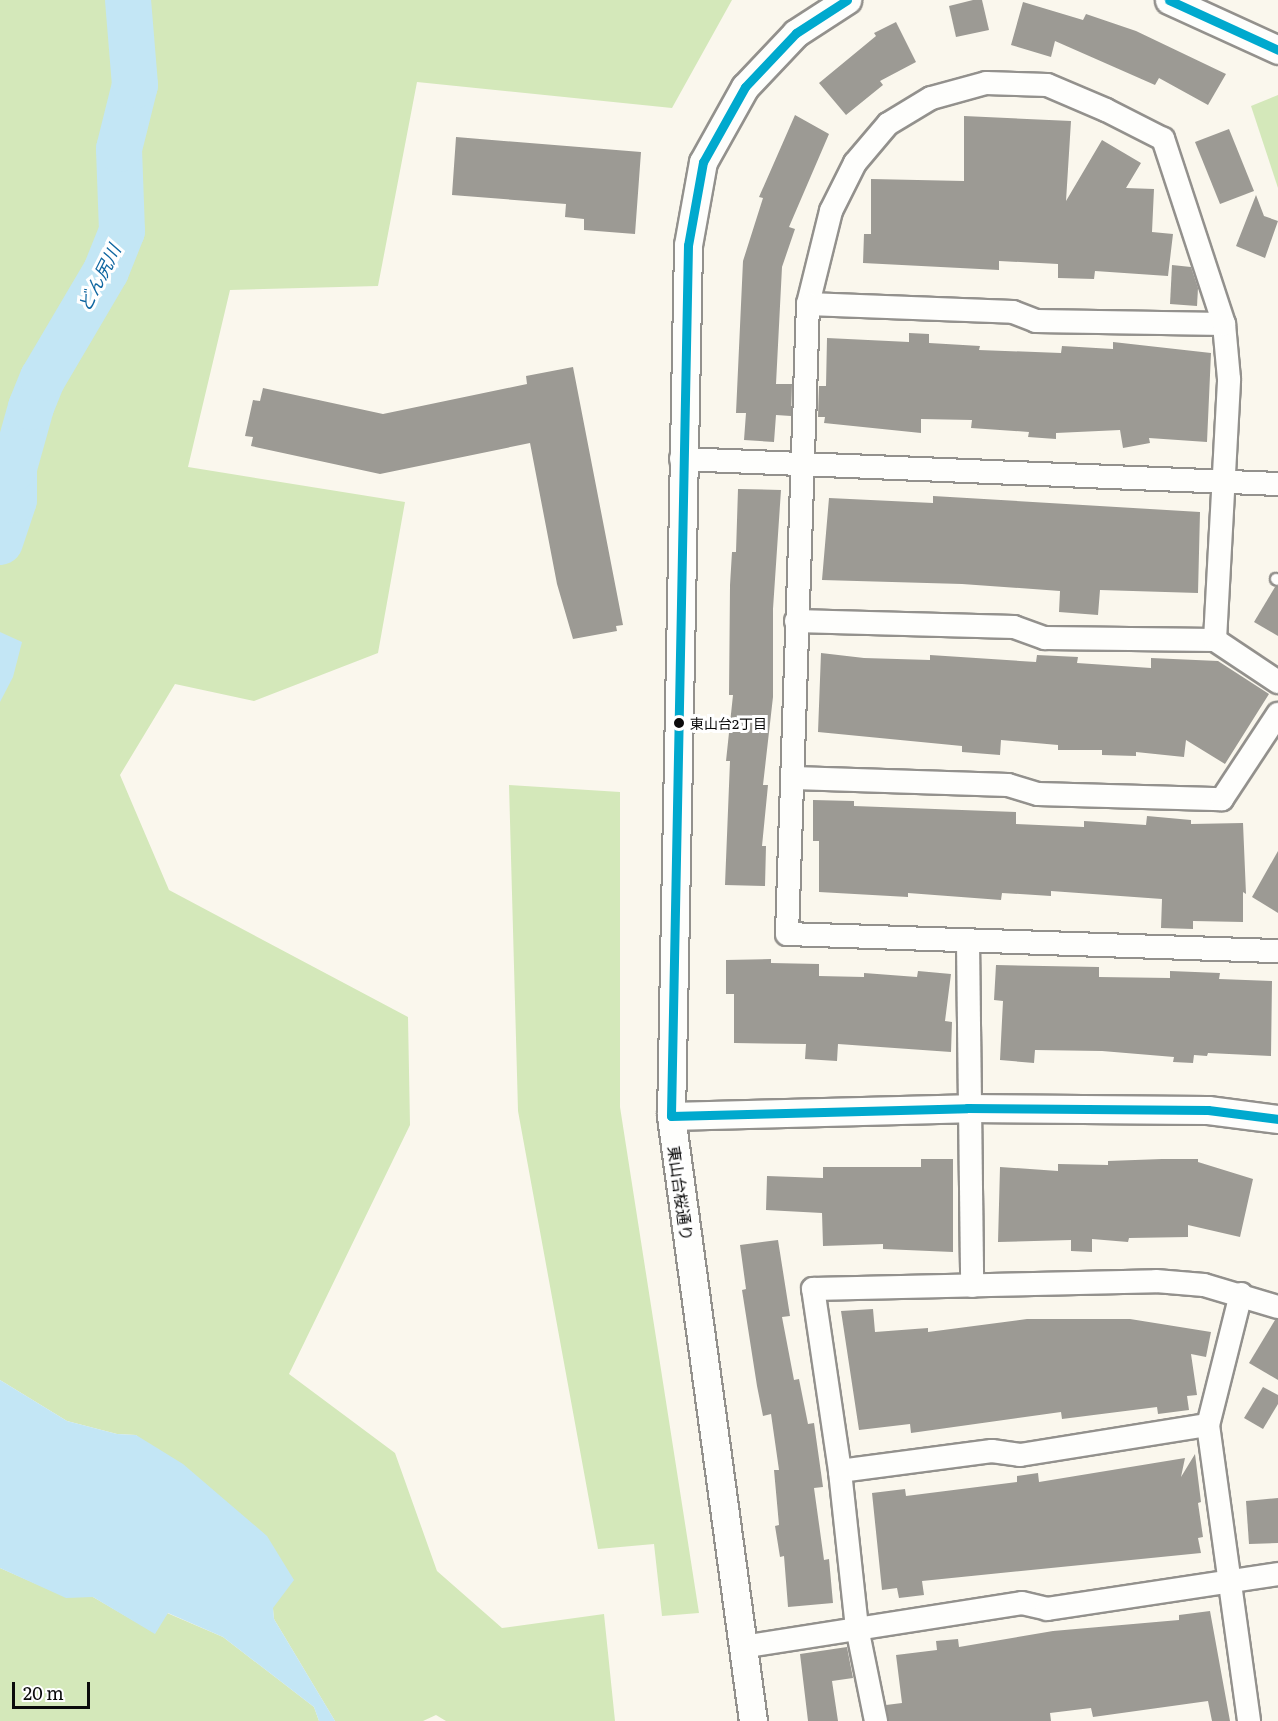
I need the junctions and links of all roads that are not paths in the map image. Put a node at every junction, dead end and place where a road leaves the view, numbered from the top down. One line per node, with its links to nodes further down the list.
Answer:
1 (847, 0): 6 (street, 東山台桜通り)
2 (1169, 0): 3 (street)
3 (1278, 50)
4 (808, 304): 5 (street); 5 (street); 7 (street)
5 (1224, 324): 8 (street)
6 (681, 459): 7 (street); 18 (street, 東山台桜通り)
7 (800, 466): 8 (street); 10 (street)
8 (1226, 479): 9 (street); 11 (street)
9 (1278, 484)
10 (796, 621): 11 (street); 14 (street)
11 (1215, 640): 12 (street)
12 (1278, 682)
13 (1278, 714): 14 (street)
14 (794, 778): 15 (street)
15 (968, 942): 16 (street); 17 (street)
16 (1278, 951)
17 (968, 1108): 18 (street); 19 (street); 20 (street)
18 (671, 1116): 28 (street, 東山台桜通り)
19 (1278, 1119)
20 (972, 1286): 21 (street); 24 (street)
21 (1241, 1294): 22 (street); 23 (street)
22 (1278, 1307)
23 (1208, 1425): 24 (street); 26 (street)
24 (840, 1471): 27 (street)
25 (1278, 1574): 26 (street)
26 (1230, 1580): 27 (street); 31 (street)
27 (857, 1628): 28 (street); 30 (street)
28 (742, 1647): 29 (street, 東山台桜通り)
29 (753, 1721)
30 (876, 1721)
31 (1249, 1721)

